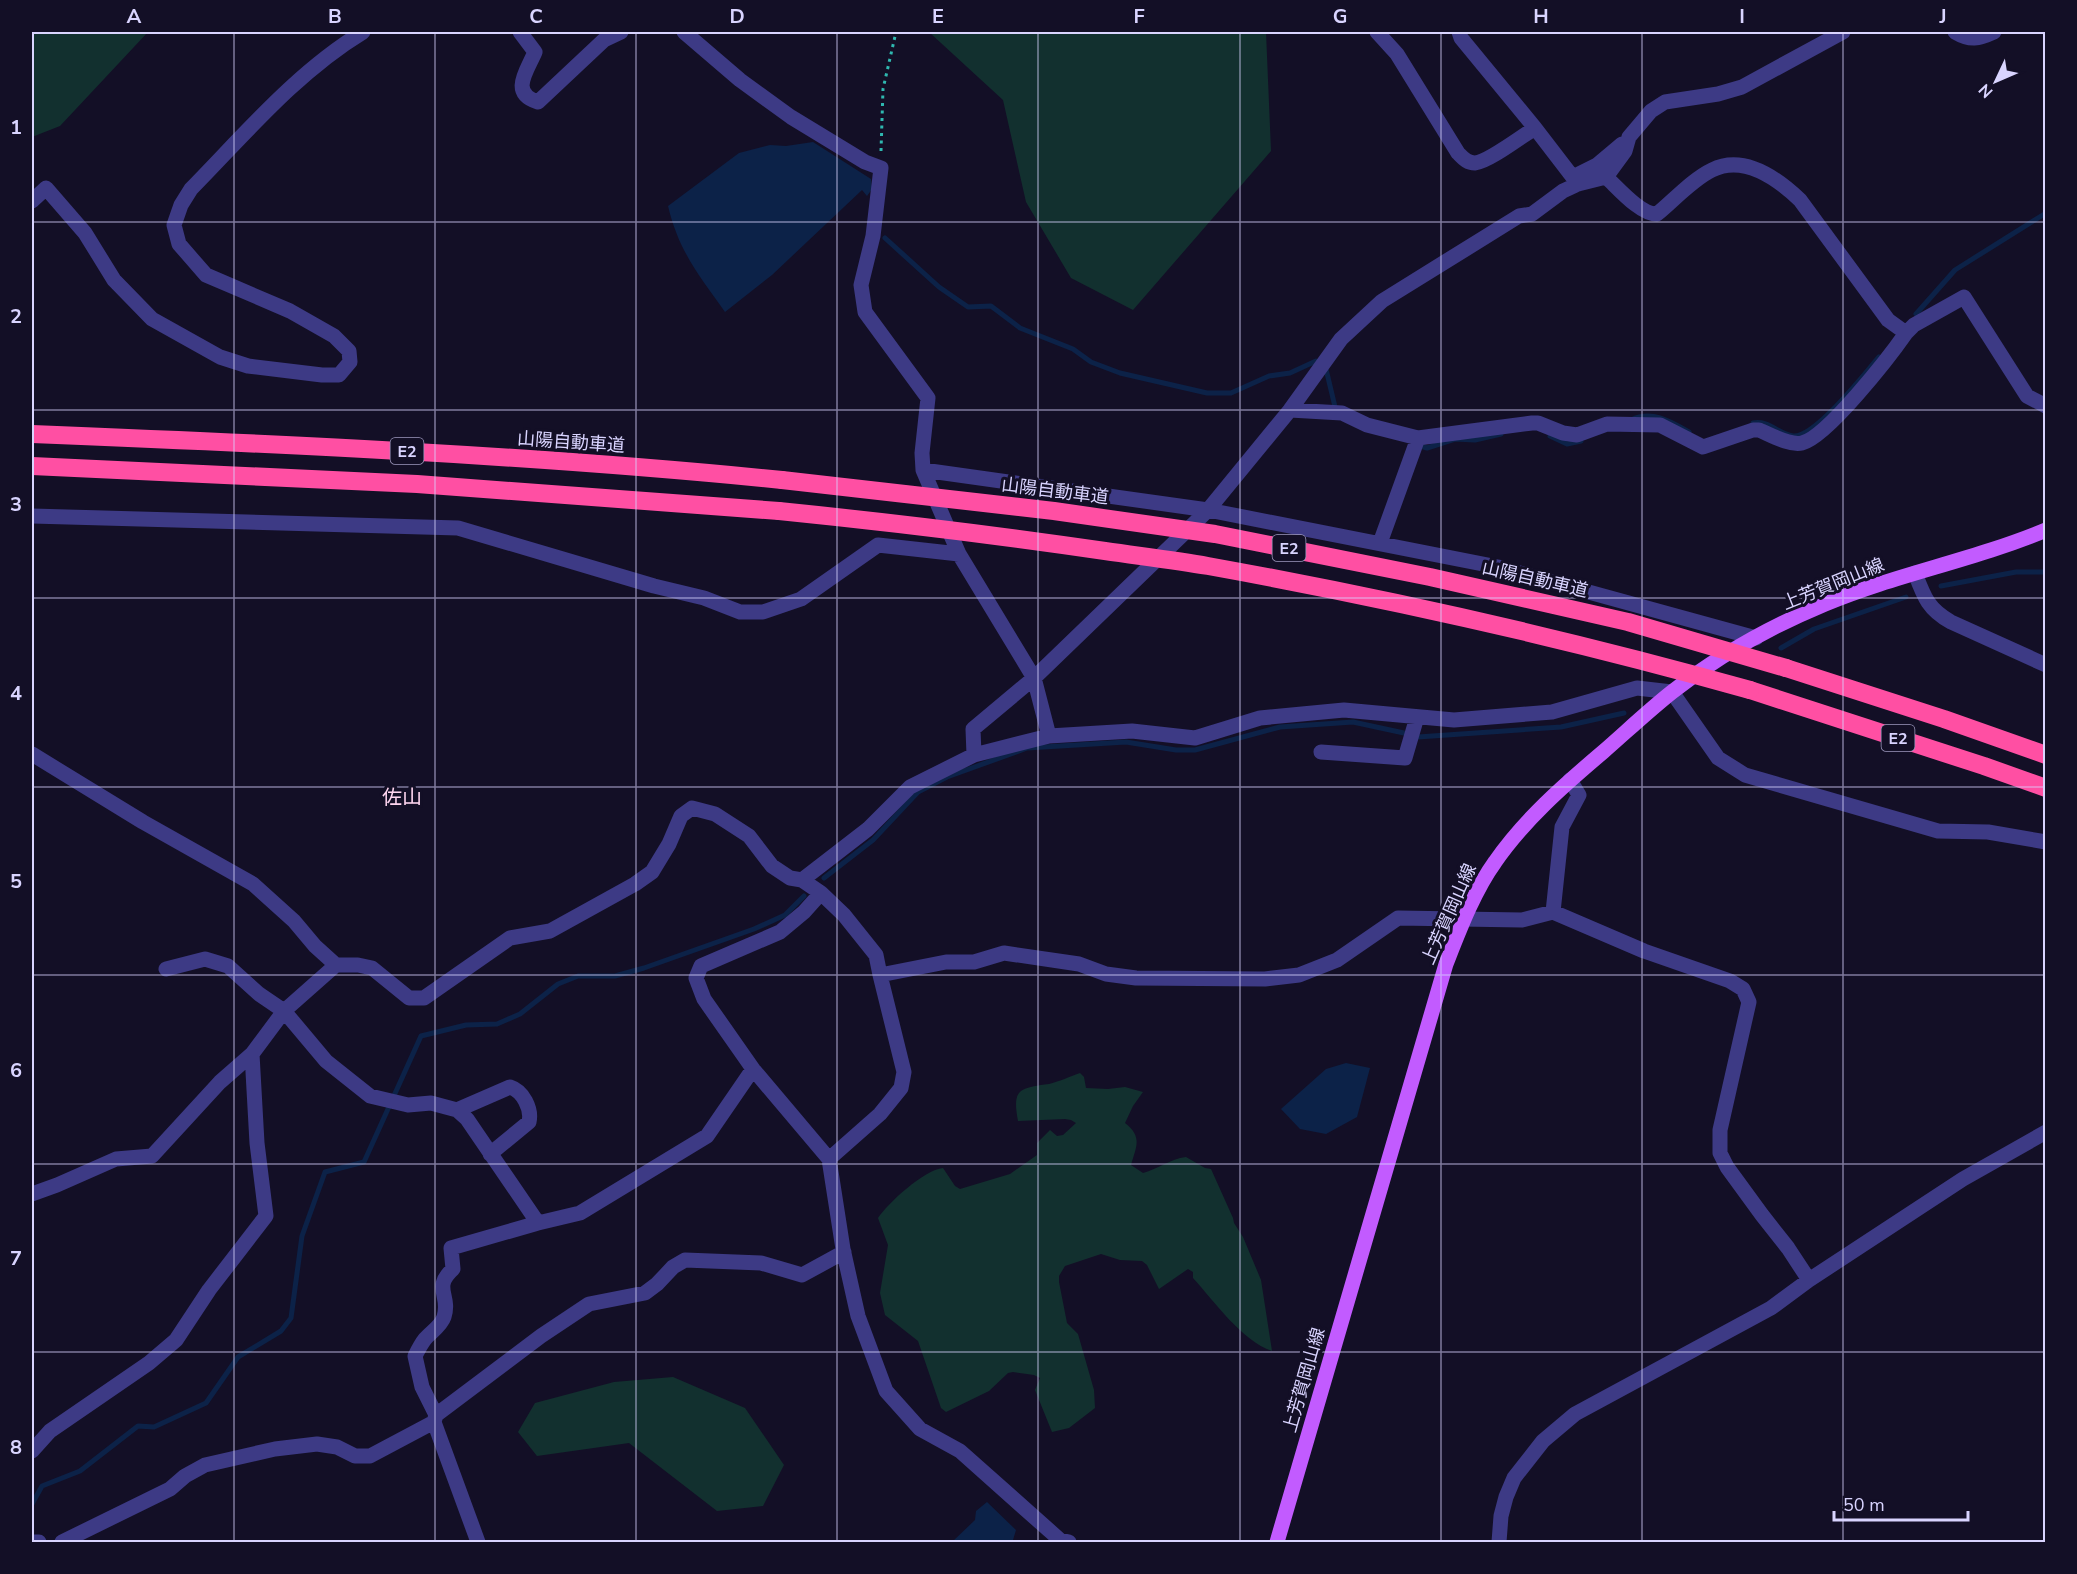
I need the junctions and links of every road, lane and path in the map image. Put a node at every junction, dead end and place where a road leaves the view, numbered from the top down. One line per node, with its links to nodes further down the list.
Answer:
1 (363, 32): 16 (street)
2 (520, 32): 3 (street)
3 (621, 32)
4 (684, 32): 13 (street)
5 (896, 32): 13 (path)
6 (1377, 32): 11 (street)
7 (1459, 32): 11 (street)
8 (1843, 32): 12 (street)
9 (1955, 32): 10 (street)
10 (1994, 32)
11 (1535, 128): 15 (street)
12 (1629, 137): 14 (street); 15 (street)
13 (880, 168): 23 (street)
14 (1606, 177): 15 (street); 17 (street)
15 (1575, 180): 19 (street)
16 (32, 201)
17 (1906, 333): 18 (street); 21 (street)
18 (2046, 406)
19 (1290, 410): 21 (street); 24 (street)
20 (32, 434): 35 (highway, 山陽自動車道 / E2, bridge)
21 (1416, 442): 27 (street)
22 (32, 466): 43 (highway, E2, bridge)
23 (923, 470): 24 (street); 28 (street)
24 (1208, 510): 27 (street); 32 (street)
25 (32, 516): 28 (street)
26 (2046, 530): 29 (main road, 上芳賀岡山線)
27 (1380, 543): 30 (street)
28 (959, 554): 32 (street)
29 (1915, 573): 30 (main road, 上芳賀岡山線); 31 (street)
30 (1756, 638): 33 (main road, 上芳賀岡山線)
31 (2046, 665)
32 (1034, 678): 36 (street); 40 (street)
33 (1672, 692): 34 (street); 42 (main road, 上芳賀岡山線); 44 (street)
34 (1417, 717): 36 (street); 38 (street)
35 (1944, 719): 37 (highway); 41 (highway, 山陽自動車道 / E2)
36 (1049, 736): 40 (street)
37 (2046, 744)
38 (1321, 752)
39 (32, 754): 49 (street)
40 (974, 755): 45 (street)
41 (2046, 755)
42 (1570, 780): 47 (street); 48 (main road, 上芳賀岡山線)
43 (2046, 788)
44 (2046, 842)
45 (802, 880): 46 (street); 49 (street)
46 (821, 893): 51 (street); 54 (street)
47 (1553, 912): 48 (street); 62 (street)
48 (1465, 918): 51 (street); 70 (main road, 上芳賀岡山線)
49 (336, 965): 52 (street)
50 (166, 969): 52 (street)
51 (880, 975): 58 (street)
52 (284, 1011): 53 (street); 55 (street)
53 (252, 1054): 59 (street); 64 (street)
54 (753, 1069): 58 (street); 60 (street)
55 (457, 1110): 57 (street); 57 (street)
56 (2046, 1132): 62 (street)
57 (490, 1154): 60 (street)
58 (829, 1159): 61 (street)
59 (32, 1194)
60 (538, 1223): 63 (street)
61 (844, 1252): 63 (street); 69 (street)
62 (1809, 1280): 71 (street)
63 (435, 1419): 67 (street); 68 (street)
64 (32, 1451)
65 (34, 1542): 66 (street)
66 (39, 1542)
67 (62, 1542)
68 (478, 1542)
69 (1069, 1542)
70 (1277, 1542)
71 (1498, 1542)

